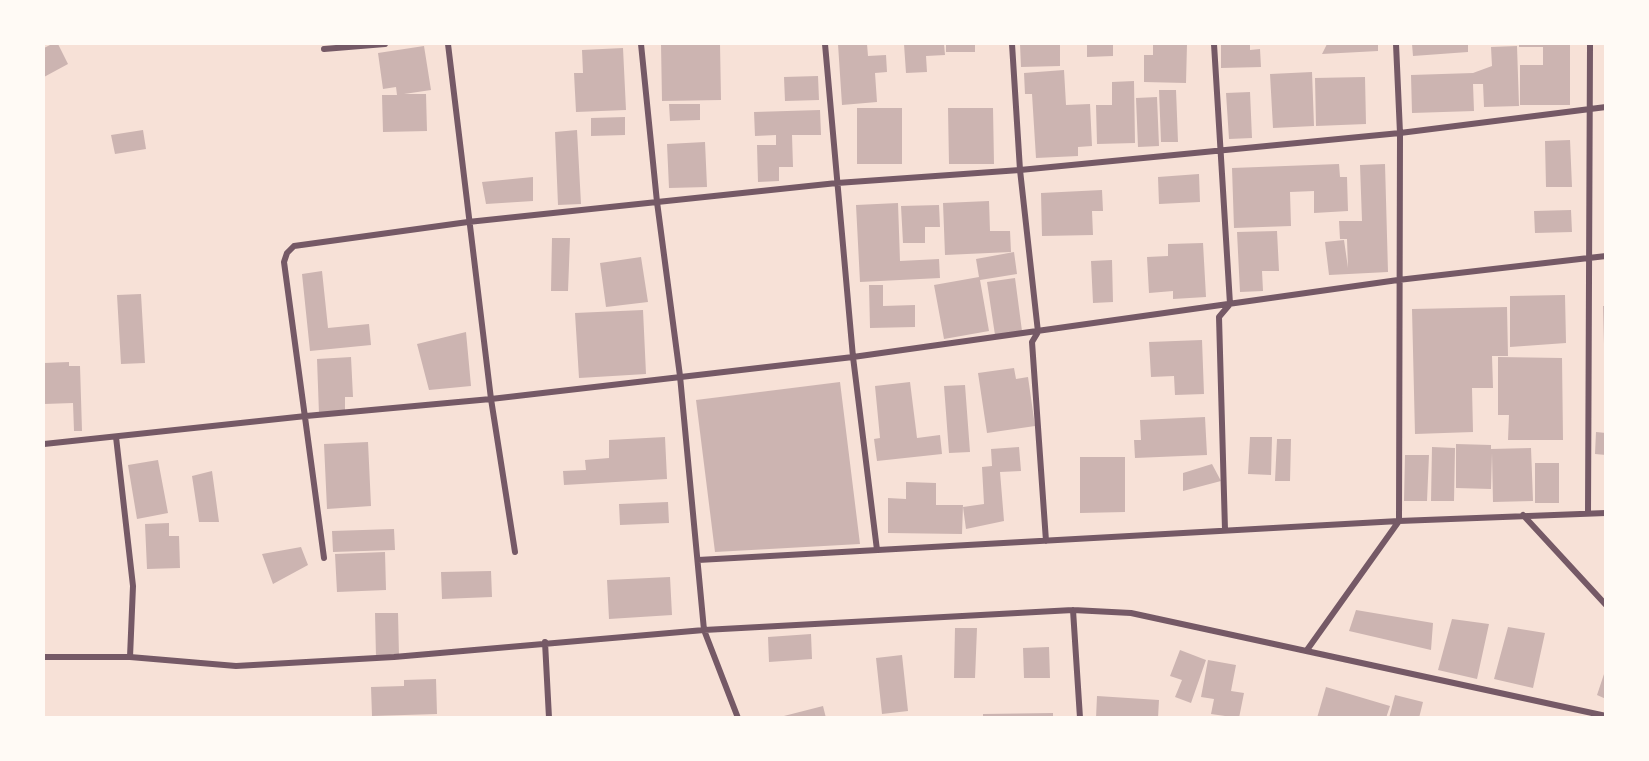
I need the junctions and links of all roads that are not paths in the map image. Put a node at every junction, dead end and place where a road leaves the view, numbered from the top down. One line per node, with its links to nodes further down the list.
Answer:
1 (385, 44): 9 (street)
2 (448, 44): 17 (street)
3 (640, 44): 16 (street)
4 (825, 44): 15 (street)
5 (1012, 44): 14 (street)
6 (1214, 44): 13 (street)
7 (1396, 44): 12 (street)
8 (1590, 44): 11 (street)
9 (324, 49)
10 (1605, 107): 11 (street)
11 (1591, 108): 12 (street); 19 (street)
12 (1400, 133): 13 (street); 20 (street)
13 (1221, 148): 14 (street); 21 (street)
14 (1020, 170): 15 (street); 22 (street)
15 (837, 183): 16 (street); 23 (street)
16 (657, 202): 17 (street); 24 (street)
17 (468, 222): 25 (street); 26 (street)
18 (1605, 256): 19 (street)
19 (1591, 258): 20 (street); 29 (street)
20 (1398, 280): 21 (street); 32 (street)
21 (1230, 304): 22 (street); 33 (street)
22 (1038, 332): 23 (street); 34 (street)
23 (853, 357): 24 (street); 35 (street)
24 (680, 375): 25 (street); 38 (street)
25 (491, 399): 26 (street); 36 (street)
26 (306, 416): 27 (street); 37 (street)
27 (116, 437): 28 (street); 45 (street)
28 (44, 444)
29 (1588, 513): 30 (street); 31 (street)
30 (1605, 513)
31 (1523, 516): 32 (street); 39 (street)
32 (1399, 520): 33 (street); 43 (street)
33 (1225, 530): 34 (street)
34 (1046, 541): 35 (street)
35 (877, 550): 38 (street)
36 (515, 552)
37 (324, 558)
38 (698, 560): 41 (street)
39 (1605, 604)
40 (1073, 610): 41 (street); 43 (street); 49 (street)
41 (704, 630): 42 (street); 48 (street)
42 (545, 642): 45 (street); 47 (street)
43 (1307, 650): 46 (street)
44 (44, 657): 45 (street)
45 (130, 657)
46 (1605, 716)
47 (549, 717)
48 (738, 717)
49 (1080, 717)

